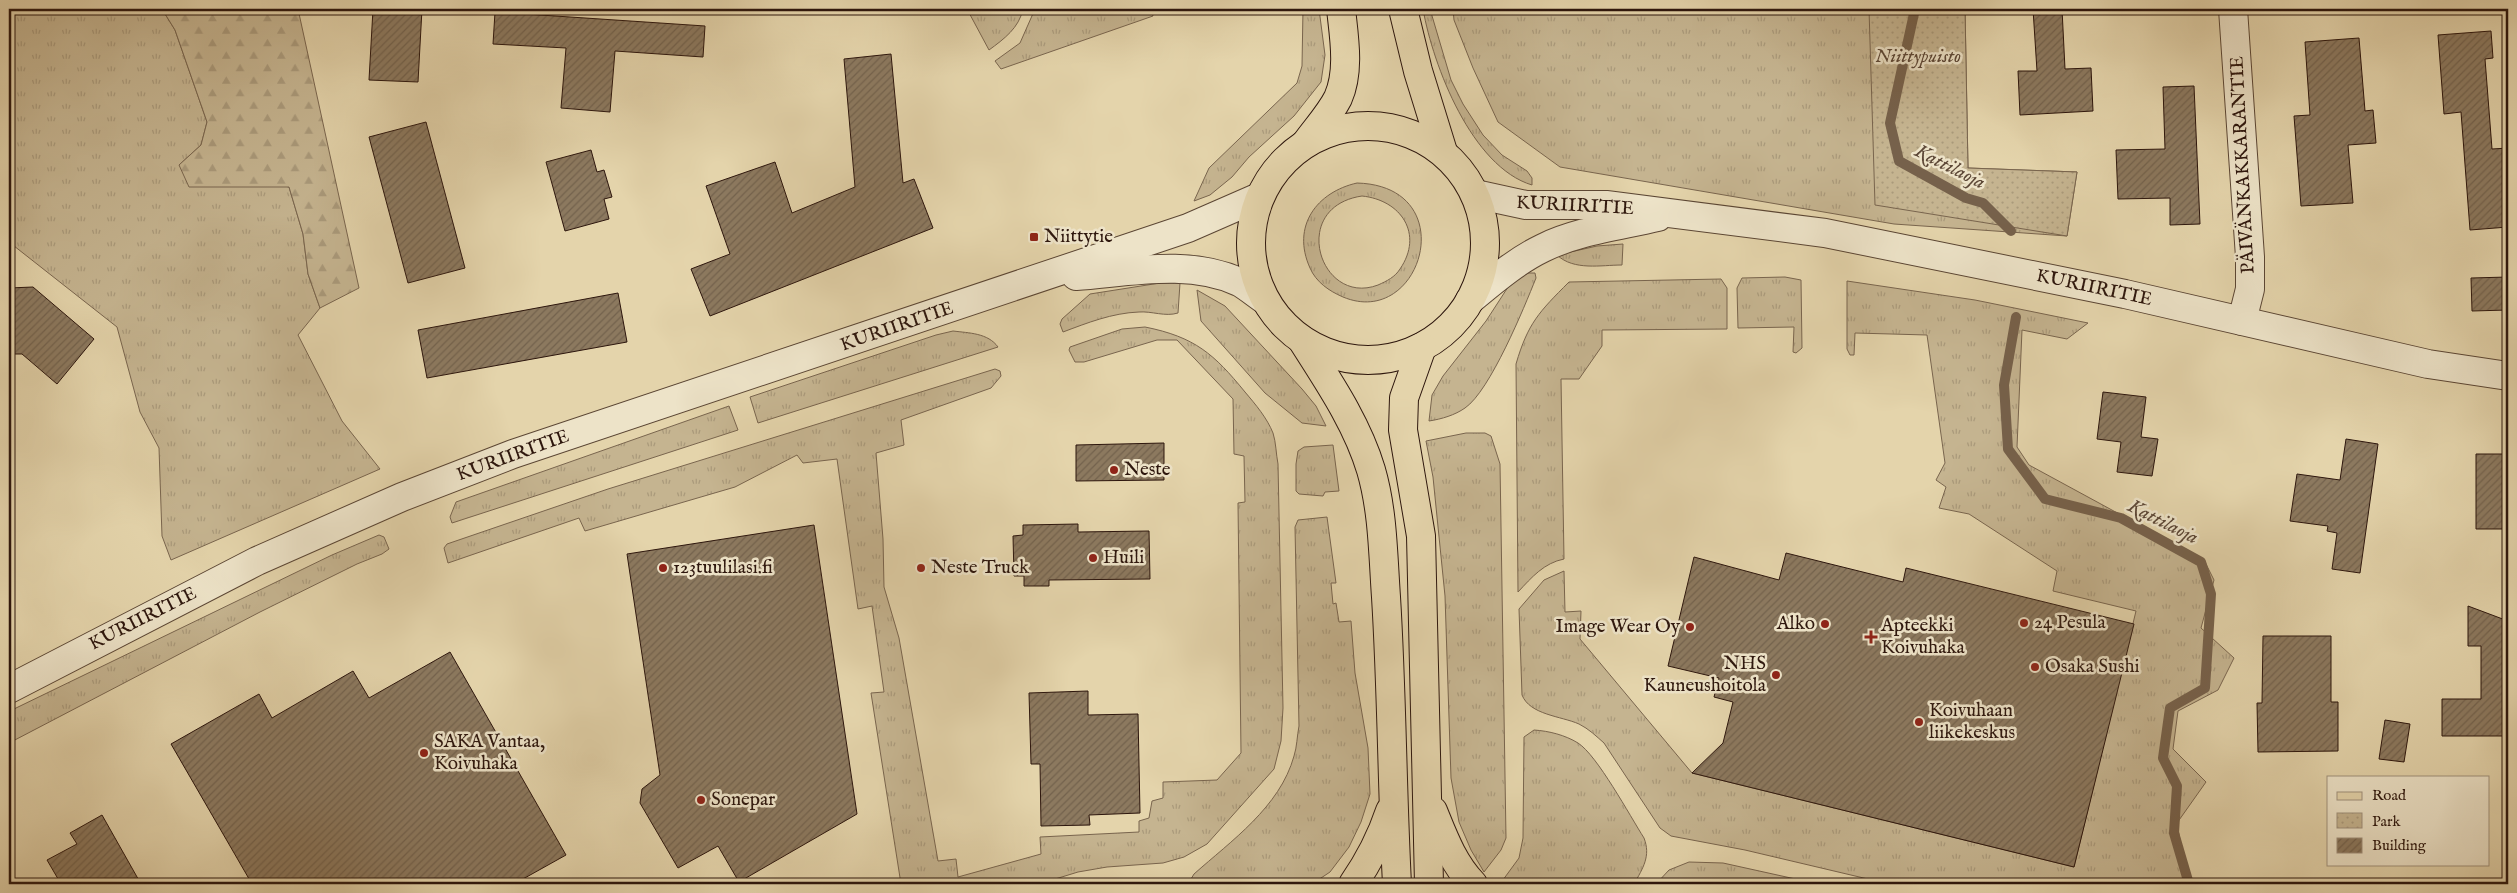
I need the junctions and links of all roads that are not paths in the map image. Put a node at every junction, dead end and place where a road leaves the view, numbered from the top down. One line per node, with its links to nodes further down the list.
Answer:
1 (1341, 9): 4 (main road)
2 (1403, 9): 5 (main road)
3 (2233, 9): 12 (street, PÄIVÄNKAKKARANTIE)
4 (1306, 143): 5 (main road); 7 (main road)
5 (1443, 152): 6 (main road)
6 (1475, 194): 8 (street, KURIIRITIE); 11 (main road)
7 (1259, 197): 9 (street, KURIIRITIE); 10 (main road)
8 (1676, 213): 11 (street, KURIIRITIE); 12 (street, KURIIRITIE)
9 (1040, 279): 10 (street, KURIIRITIE); 16 (street, KURIIRITIE)
10 (1265, 300): 13 (main road)
11 (1470, 300): 14 (main road)
12 (2242, 320): 15 (street, KURIIRITIE)
13 (1302, 340): 14 (main road); 18 (main road)
14 (1422, 347): 17 (main road)
15 (2508, 376)
16 (9, 689)
17 (1426, 796): 21 (main road); 22 (main road)
18 (1394, 798): 19 (main road); 20 (main road)
19 (1353, 884)
20 (1397, 884)
21 (1429, 884)
22 (1472, 884)

